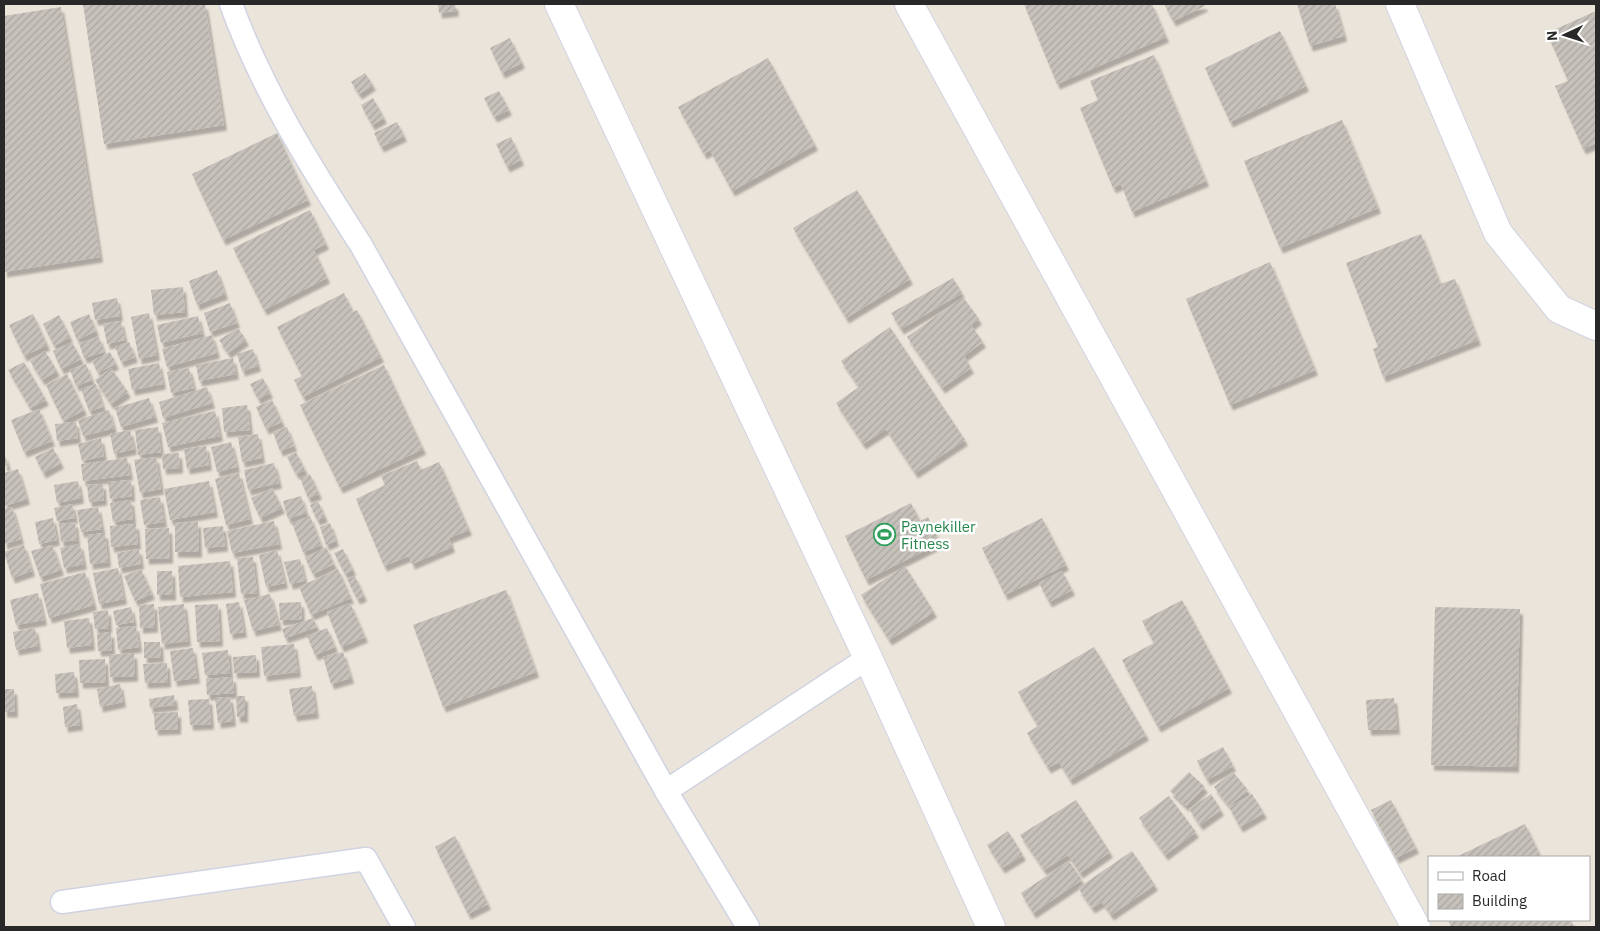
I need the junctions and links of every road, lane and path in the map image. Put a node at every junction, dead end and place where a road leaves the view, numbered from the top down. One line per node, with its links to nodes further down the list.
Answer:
1 (231, 4): 7 (lane)
2 (559, 4): 6 (street)
3 (909, 4): 12 (street)
4 (1400, 4): 5 (street)
5 (1596, 326)
6 (868, 658): 7 (lane); 11 (street)
7 (666, 791): 10 (lane)
8 (62, 902): 9 (lane)
9 (404, 927)
10 (748, 927)
11 (991, 927)
12 (1416, 927)

